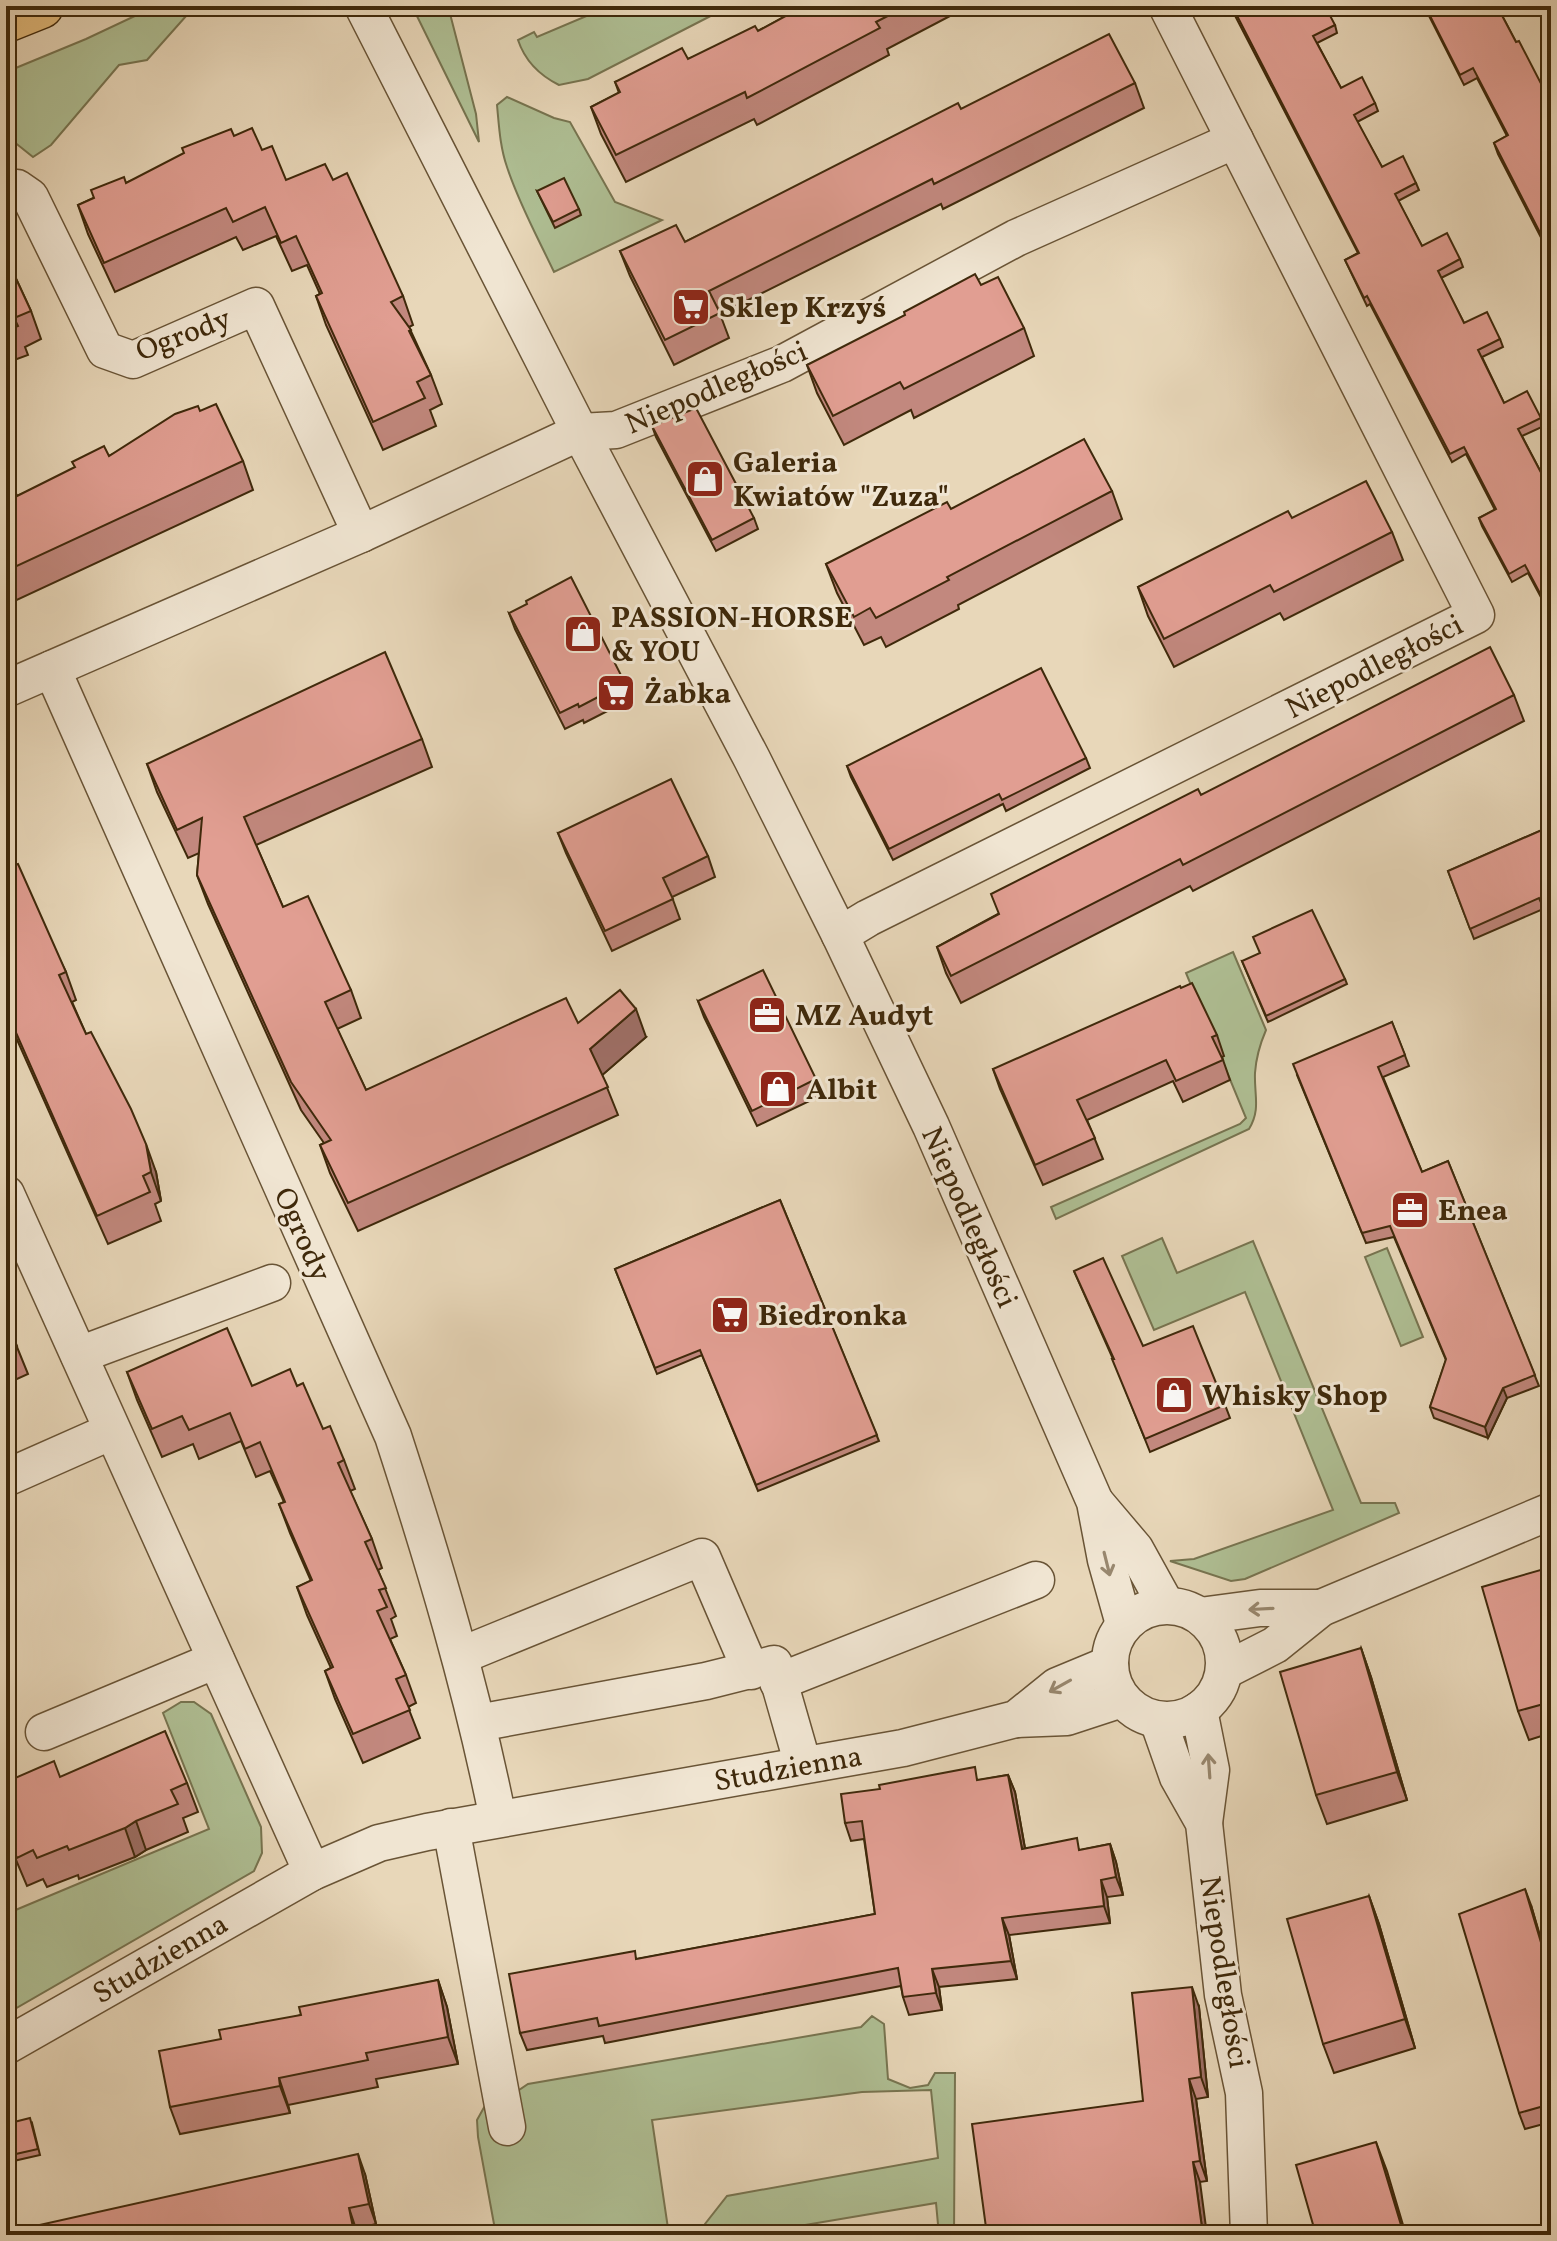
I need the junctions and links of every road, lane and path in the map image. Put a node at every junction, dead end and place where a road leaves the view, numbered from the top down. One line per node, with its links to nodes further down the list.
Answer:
1 (41, 6): 4 (main road)
2 (363, 6): 7 (street, Niepodległości)
3 (1167, 6): 5 (street, Niepodległości)
4 (6, 20)
5 (1235, 140): 7 (street, Niepodległości); 11 (street, Niepodległości)
6 (6, 190): 8 (street, Ogrody)
7 (580, 432): 8 (street); 11 (street, Niepodległości)
8 (361, 534): 9 (street)
9 (52, 669): 10 (street); 24 (street, Ogrody)
10 (6, 689)
11 (840, 935): 17 (street, Niepodległości)
12 (6, 1194): 14 (street)
13 (272, 1283): 14 (street, Ogrody)
14 (79, 1355): 15 (street)
15 (112, 1431): 16 (street); 25 (street)
16 (6, 1478)
17 (1095, 1502): 20 (street, Niepodległości); 23 (street, Niepodległości, one-way to 23)
18 (1551, 1511): 21 (street)
19 (1036, 1580): 28 (street)
20 (1166, 1605): 22 (street); 23 (street)
21 (1321, 1608): 22 (street, one-way to 22); 27 (street)
22 (1200, 1616): 27 (street)
23 (1124, 1624): 26 (street)
24 (460, 1656): 28 (street); 33 (street, Ogrody)
25 (216, 1660): 34 (street); 39 (street)
26 (1110, 1664): 29 (street); 31 (street, Studzienna, one-way to 31)
27 (1224, 1671): 30 (street)
28 (765, 1677): 33 (street); 35 (street)
29 (1122, 1699): 31 (street); 32 (street)
30 (1199, 1710): 32 (street); 37 (street, one-way to 30)
31 (1016, 1719): 35 (street, Studzienna)
32 (1158, 1720): 37 (street, Niepodległości)
33 (478, 1723): 36 (street, Ogrody)
34 (44, 1732)
35 (803, 1765): 36 (street, Studzienna)
36 (498, 1819): 38 (street, Studzienna)
37 (1204, 1823): 42 (street, Niepodległości)
38 (451, 1827): 39 (street, Studzienna); 41 (street)
39 (312, 1872): 40 (street, Studzienna)
40 (6, 2046)
41 (507, 2127)
42 (1249, 2235)

